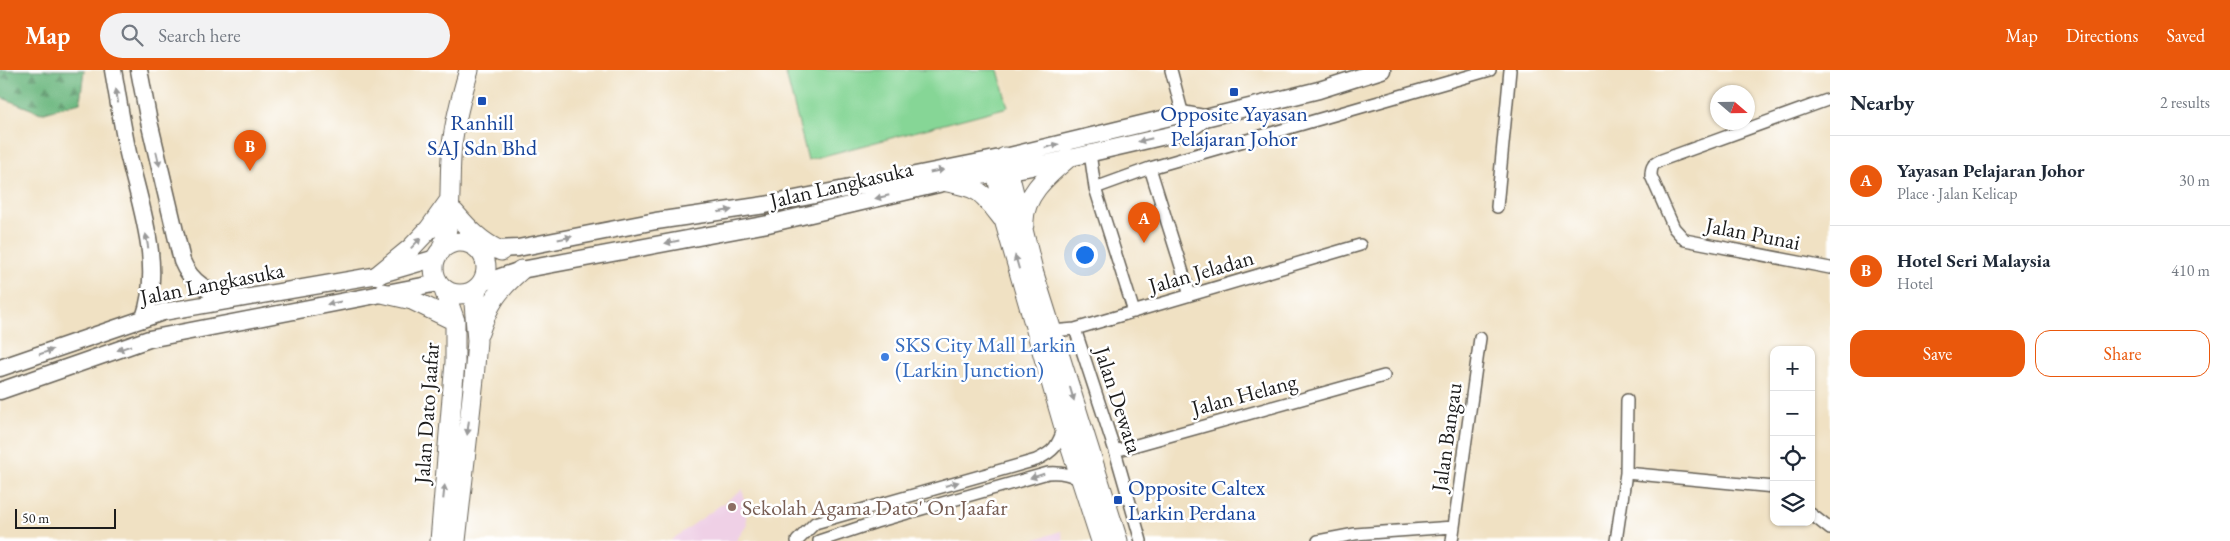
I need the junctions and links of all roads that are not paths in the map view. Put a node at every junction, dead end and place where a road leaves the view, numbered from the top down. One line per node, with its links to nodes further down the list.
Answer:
1 (113, 70): 35 (main road, one-way to 1)
2 (139, 70): 32 (main road, one-way to 32)
3 (469, 70): 18 (main road)
4 (1170, 70): 9 (street)
5 (1382, 70): 10 (main road, Jalan Langkasuka)
6 (1490, 70): 15 (street)
7 (1510, 70): 19 (street)
8 (1830, 99): 26 (street, Jalan Punai)
9 (1183, 114): 10 (main road, Jalan Langkasuka); 11 (street); 14 (main road, Jalan Langkasuka, one-way to 9)
10 (1205, 118): 11 (main road, Jalan Langkasuka)
11 (1187, 131): 12 (main road, Jalan Langkasuka, one-way to 12)
12 (1090, 153): 13 (main road, Jalan Langkasuka); 17 (street)
13 (1068, 158): 14 (main road, Jalan Langkasuka); 21 (main road)
14 (1001, 165): 16 (main road, Jalan Langkasuka); 20 (main road); 21 (main road); 24 (main road, Jalan Langkasuka, one-way to 14)
15 (1150, 168): 17 (street); 33 (street)
16 (947, 182): 20 (main road); 27 (main road, Jalan Langkasuka, one-way to 27)
17 (1095, 188): 34 (street)
18 (451, 201): 23 (main road); 24 (main road); 25 (main road); 28 (main road, one-way to 18)
19 (1497, 206)
20 (1006, 223): 45 (main road, one-way to 20)
21 (1024, 236): 38 (main road)
22 (1360, 245): 33 (street, Jalan Jeladan)
23 (476, 248): 24 (main road, Jalan Langkasuka); 25 (main road); 30 (main road)
24 (501, 251)
25 (439, 254): 28 (main road, Jalan Langkasuka); 29 (main road)
26 (1830, 268)
27 (521, 270): 30 (main road, Jalan Langkasuka); 40 (main road)
28 (378, 275): 32 (main road, Jalan Langkasuka)
29 (441, 286): 30 (main road); 31 (main road); 36 (main road, Jalan Dato Jaafar)
30 (480, 286): 40 (main road, Jalan Dato Jaafar)
31 (382, 293): 36 (main road); 43 (main road, one-way to 43)
32 (257, 296): 35 (main road, Jalan Langkasuka)
33 (1190, 296): 34 (street, Jalan Jeladan)
34 (1134, 312): 37 (street, Jalan Jeladan)
35 (144, 318): 41 (main road, Jalan Langkasuka, one-way to 35)
36 (455, 321): 53 (main road, Jalan Dato Jaafar, one-way to 36)
37 (1075, 329): 38 (street, Jalan Jeladan); 46 (street, Jalan Dewata)
38 (1052, 331): 58 (main road, one-way to 58)
39 (1480, 338): 51 (street, Jalan Bangau)
40 (476, 341): 54 (main road, Jalan Dato Jaafar, one-way to 54)
41 (0, 368)
42 (1384, 376): 46 (street, Jalan Helang)
43 (0, 391)
44 (1627, 400): 47 (street)
45 (1064, 427): 48 (main road); 55 (street, one-way to 45)
46 (1115, 451): 59 (street, Jalan Dewata)
47 (1626, 473): 49 (street); 62 (street)
48 (1083, 482): 56 (street, one-way to 56); 57 (main road)
49 (1770, 487)
50 (1815, 517): 52 (street)
51 (1453, 527): 60 (street); 61 (street, Jalan Bangau)
52 (1830, 529)
53 (440, 541)
54 (456, 541)
55 (797, 541)
56 (819, 541)
57 (1101, 541)
58 (1118, 541)
59 (1141, 541)
60 (1318, 541)
61 (1452, 541)
62 (1616, 541)

